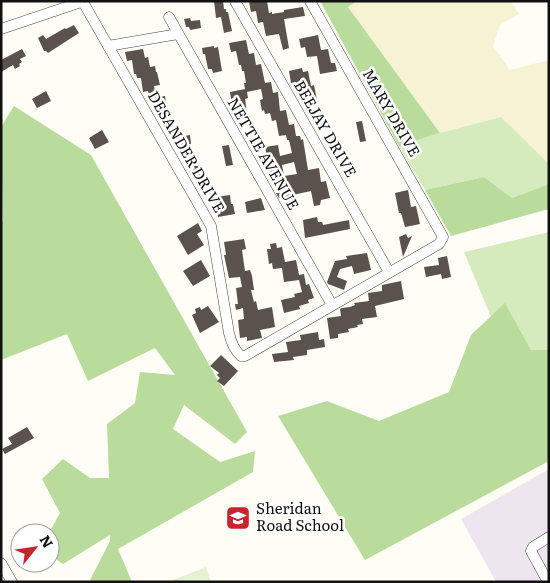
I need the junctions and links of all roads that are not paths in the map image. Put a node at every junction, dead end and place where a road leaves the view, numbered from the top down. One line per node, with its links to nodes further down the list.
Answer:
1 (235, 1): 8 (street, BEEJAY DRIVE)
2 (310, 1): 8 (street, MARY DRIVE)
3 (84, 2): 5 (street); 7 (street, DESANDER DRIVE)
4 (169, 17): 6 (street, NETTIE AVENUE)
5 (1, 28)
6 (178, 34): 7 (street); 9 (street, NETTIE AVENUE)
7 (108, 46): 9 (street, DESANDER DRIVE)
8 (389, 272): 9 (street)
9 (332, 305)
10 (549, 537): 13 (street)
11 (2, 568): 12 (street)
12 (12, 582)
13 (548, 582)

